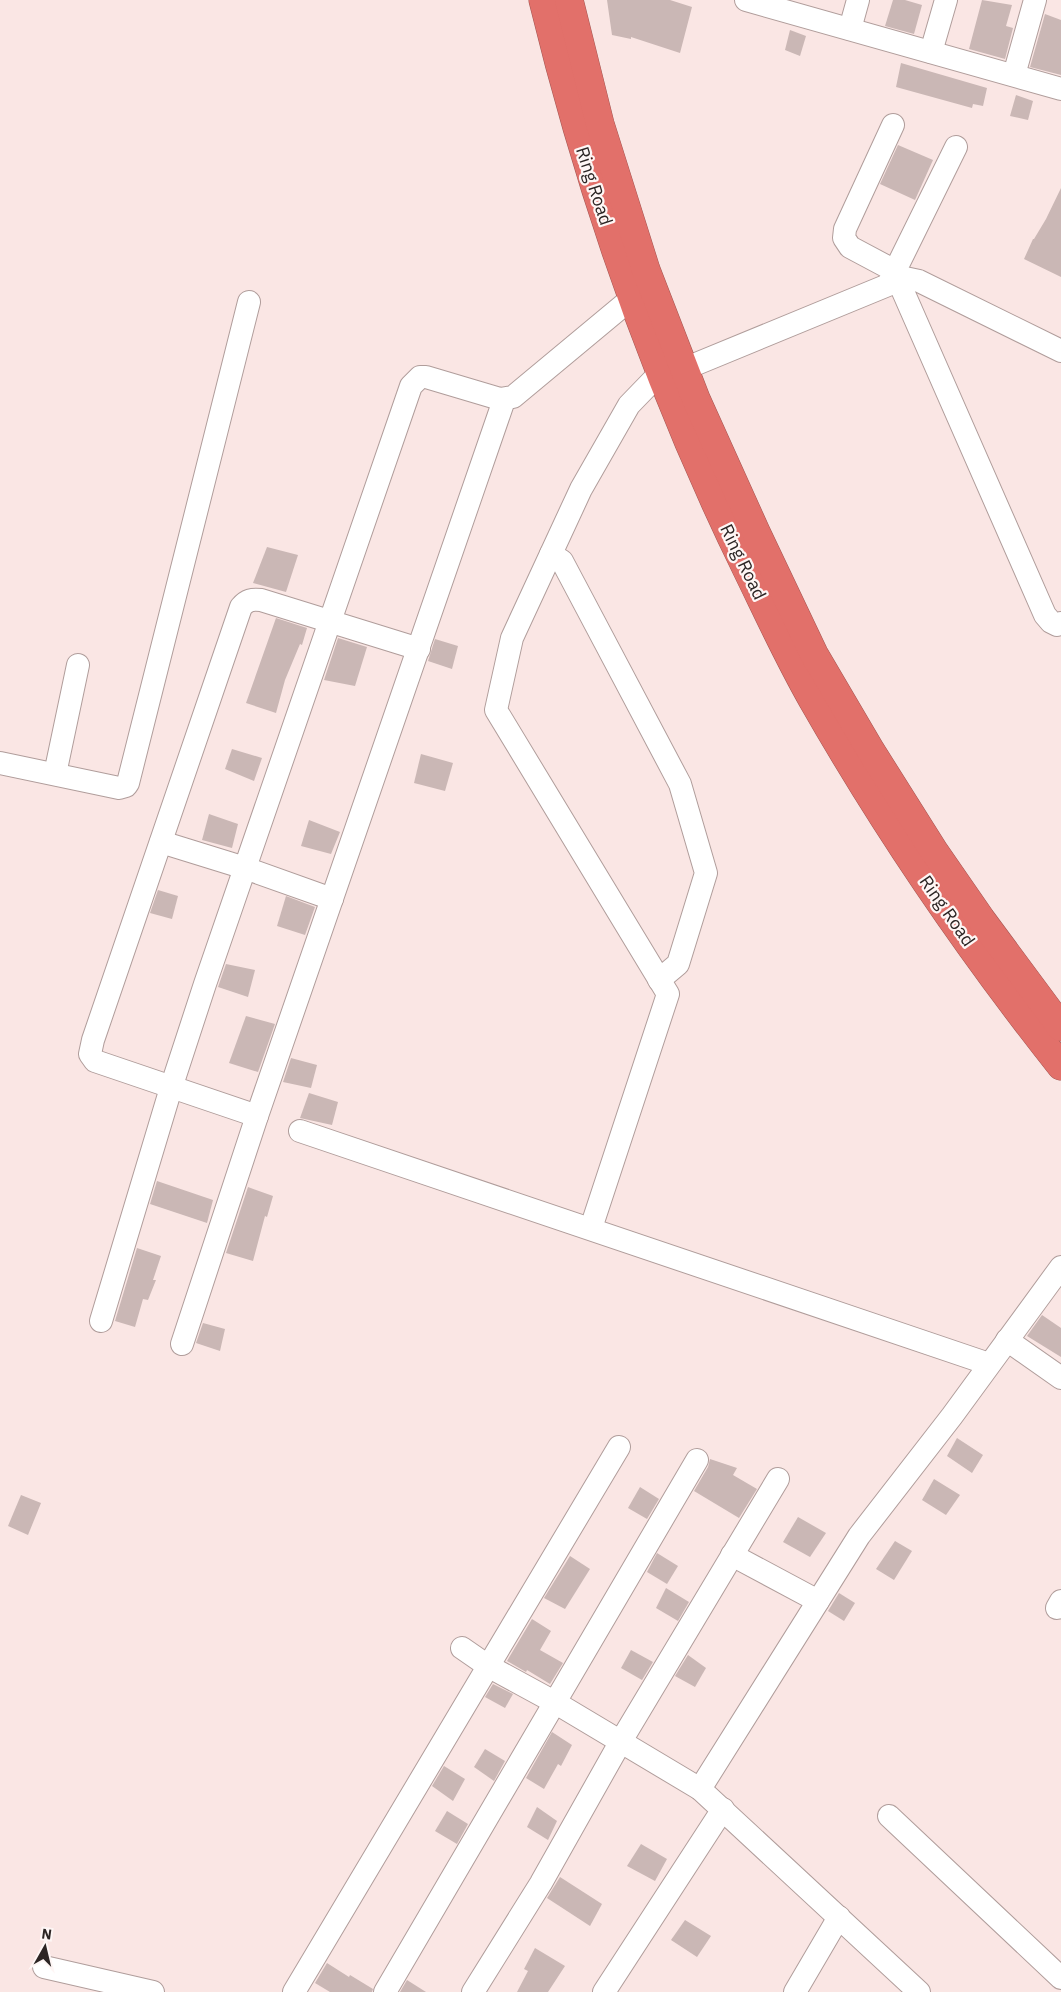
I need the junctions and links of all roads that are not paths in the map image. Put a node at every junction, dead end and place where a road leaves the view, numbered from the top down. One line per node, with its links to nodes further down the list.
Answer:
1 (544, 0): 15 (highway, Ring Road)
2 (569, 0): 18 (highway, Ring Road)
3 (746, 0): 7 (street)
4 (858, 0): 8 (street)
5 (946, 0): 9 (street)
6 (1035, 0): 10 (street)
7 (820, 11): 8 (street)
8 (850, 29): 9 (street)
9 (931, 52): 10 (street)
10 (1014, 76): 11 (street)
11 (1061, 89)
12 (893, 125): 14 (street)
13 (956, 147): 14 (street)
14 (894, 278): 17 (street); 18 (street); 22 (street)
15 (632, 298): 18 (highway, Ring Road); 19 (street)
16 (249, 302): 26 (street)
17 (1061, 350)
18 (672, 371): 20 (street); 31 (highway, Ring Road); 32 (highway, Ring Road)
19 (504, 400): 21 (street); 23 (street)
20 (551, 554): 30 (street); 30 (street)
21 (330, 621): 23 (street); 27 (street); 28 (street)
22 (1061, 623)
23 (419, 648): 29 (street)
24 (78, 665): 26 (street)
25 (0, 762): 26 (street)
26 (55, 774)
27 (161, 842): 28 (street); 33 (street)
28 (244, 868): 29 (street); 33 (street)
29 (332, 899): 34 (street)
30 (659, 980): 36 (street)
31 (1061, 1027)
32 (1061, 1066)
33 (171, 1088): 34 (street); 38 (street)
34 (257, 1116): 40 (street)
35 (300, 1131): 36 (street)
36 (591, 1228): 41 (street)
37 (1061, 1267): 39 (street)
38 (101, 1321)
39 (1007, 1340): 41 (street); 42 (street)
40 (182, 1344)
41 (989, 1364): 47 (street)
42 (1061, 1378)
43 (619, 1447): 49 (street)
44 (698, 1460): 50 (street)
45 (778, 1479): 46 (street)
46 (732, 1555): 47 (street); 51 (street)
47 (818, 1601): 52 (street)
48 (462, 1648): 49 (street)
49 (488, 1666): 50 (street); 59 (street)
50 (556, 1703): 51 (street); 60 (street)
51 (621, 1741): 52 (street); 61 (street)
52 (700, 1789): 53 (street)
53 (723, 1809): 55 (street); 62 (street)
54 (889, 1816): 57 (street)
55 (839, 1917): 63 (street); 64 (street)
56 (44, 1967): 58 (street)
57 (1061, 1978)
58 (152, 1992)
59 (294, 1992)
60 (385, 1992)
61 (473, 1992)
62 (604, 1992)
63 (795, 1992)
64 (919, 1992)

